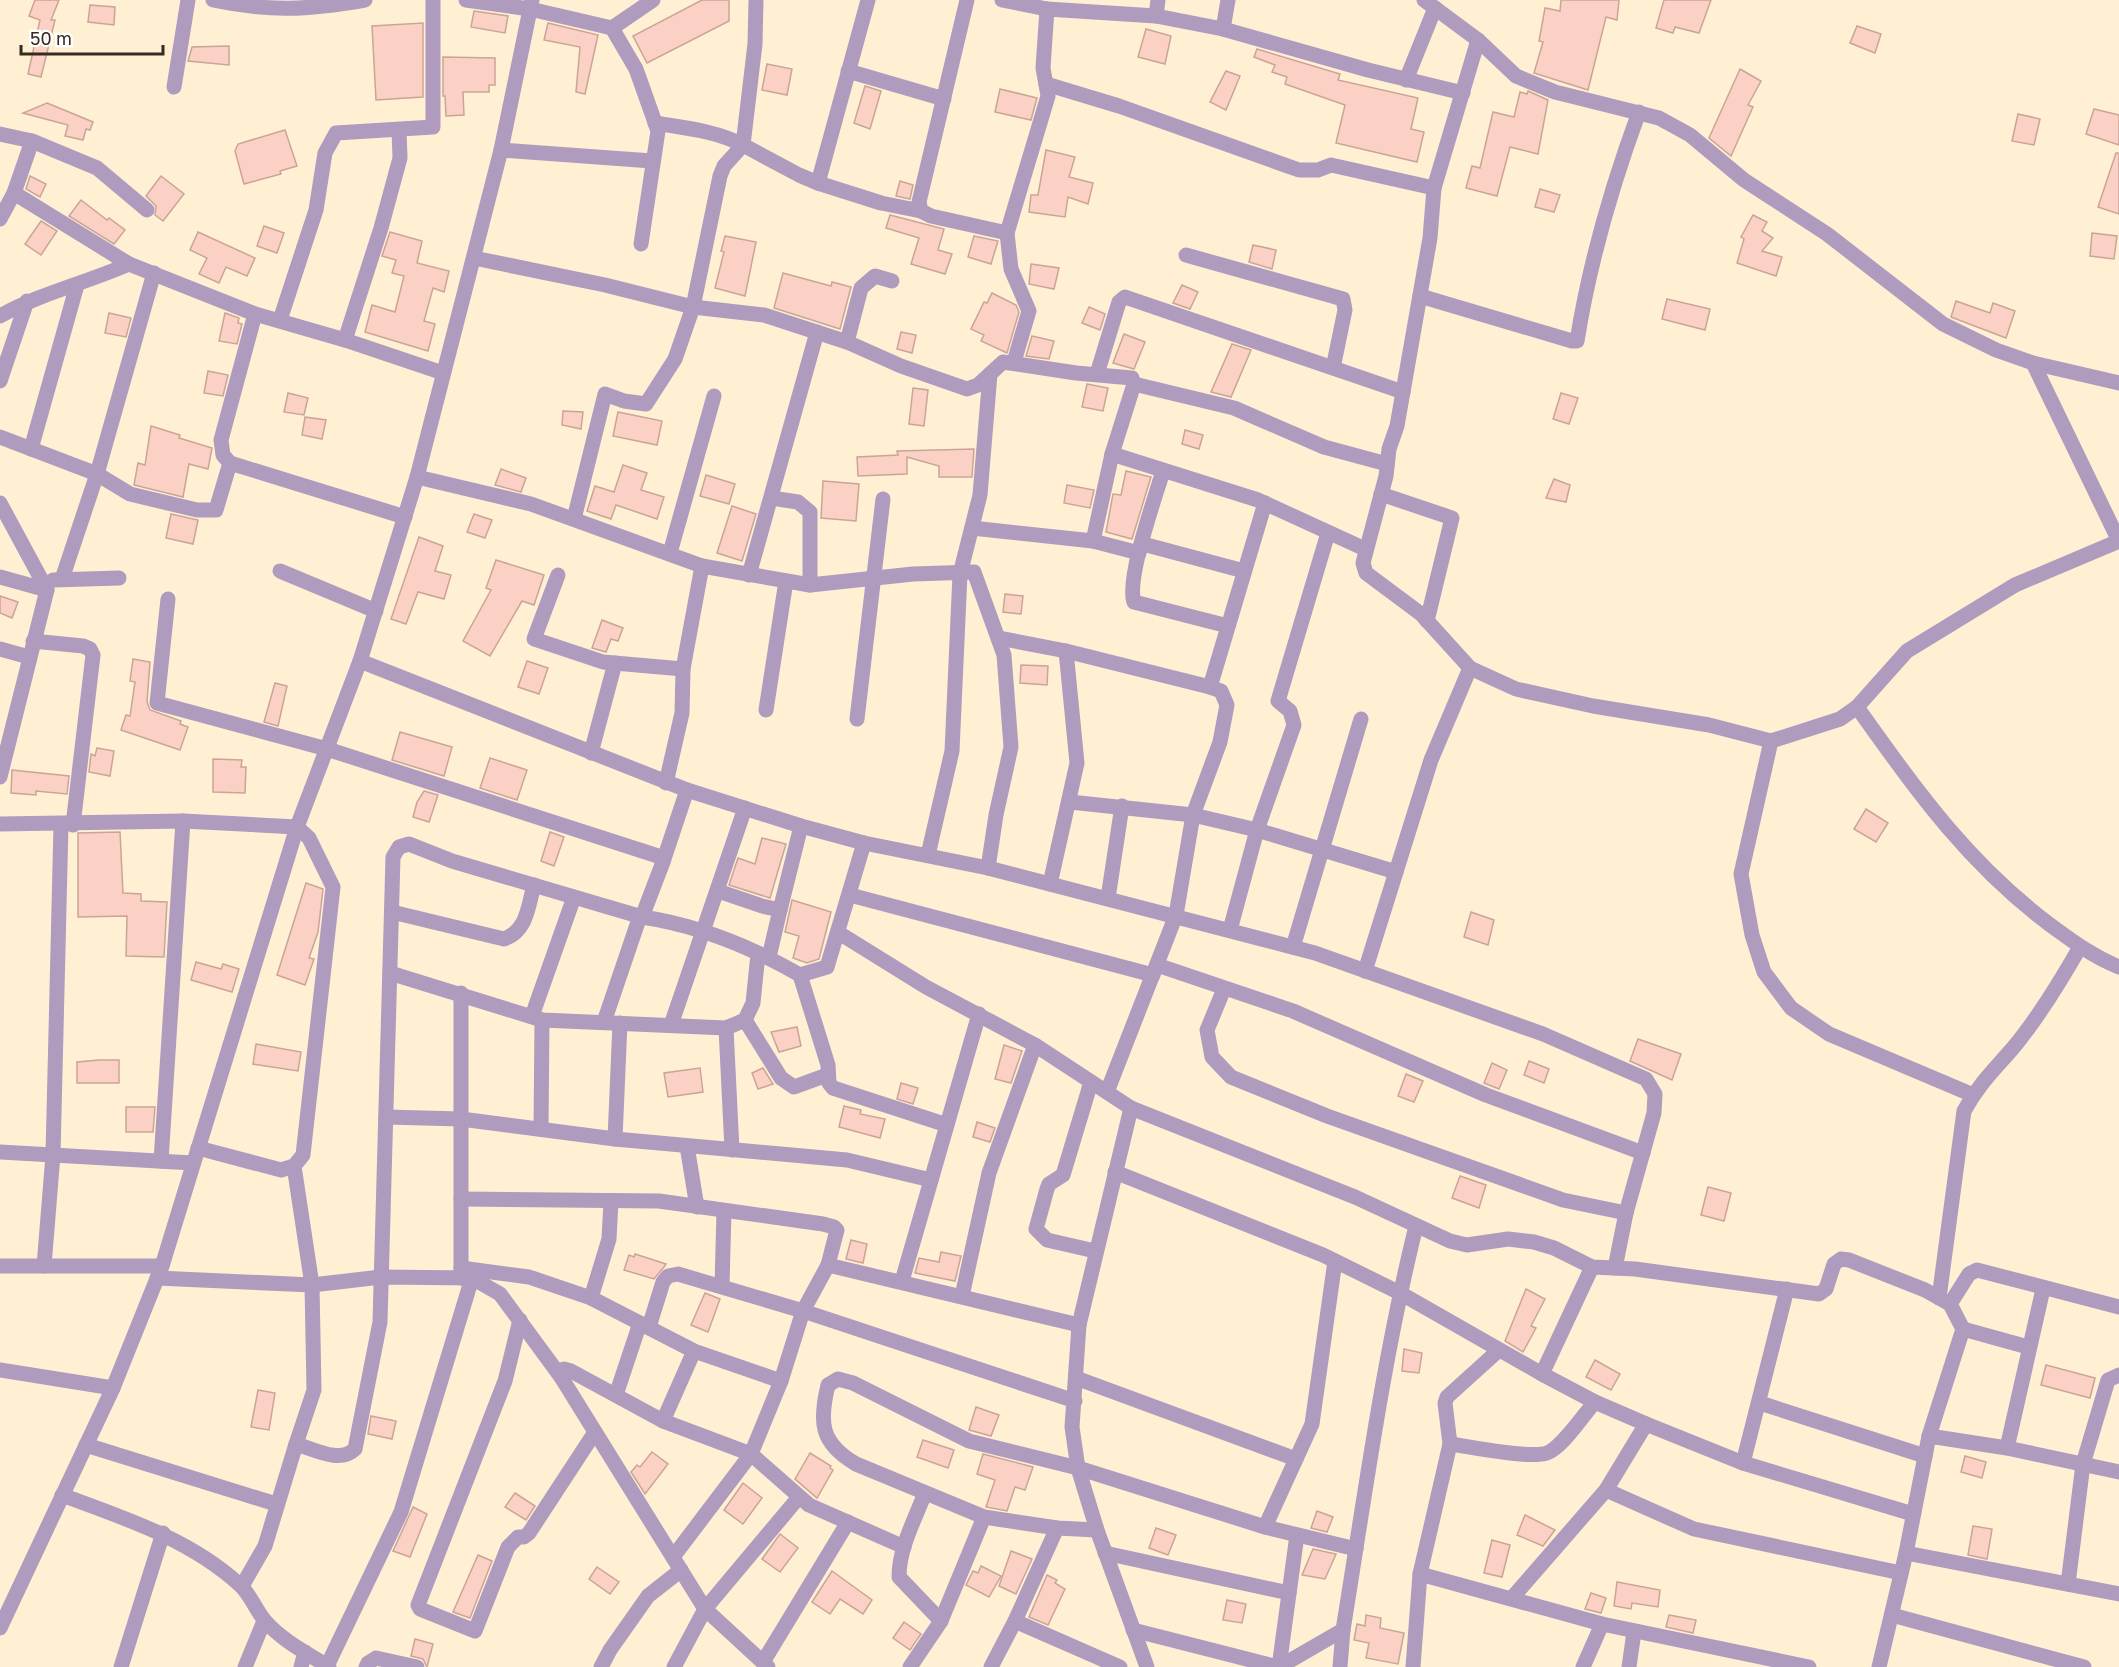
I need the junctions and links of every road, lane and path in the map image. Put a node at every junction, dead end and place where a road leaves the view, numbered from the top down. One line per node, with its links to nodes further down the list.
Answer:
1 (188, 0): 24 (street)
2 (365, 0): 13 (street)
3 (433, 0): 29 (street)
4 (466, 0): 14 (street)
5 (868, 0): 21 (street)
6 (967, 0): 26 (street)
7 (1002, 0): 12 (street)
8 (1228, 0): 19 (street)
9 (221, 1): 13 (street)
10 (756, 1): 32 (street)
11 (646, 2): 18 (street)
12 (1023, 2): 17 (street)
13 (300, 4)
14 (531, 4): 18 (street); 33 (street)
15 (1430, 4): 20 (street); 22 (street)
16 (1157, 8): 17 (street); 19 (street)
17 (1047, 9): 23 (street)
18 (612, 28): 28 (street)
19 (1223, 29): 22 (street)
20 (1478, 40): 25 (street); 27 (street)
21 (848, 71): 26 (street); 35 (street)
22 (1406, 80): 25 (street)
23 (1046, 84): 36 (street); 41 (street)
24 (174, 87)
25 (1463, 93): 36 (street)
26 (944, 99): 39 (street)
27 (1639, 112): 49 (street); 59 (street)
28 (656, 123): 32 (street); 34 (street)
29 (399, 130): 54 (street); 56 (street)
30 (0, 134): 31 (street)
31 (32, 141): 37 (street); 38 (street)
32 (743, 145): 35 (street); 51 (street)
33 (501, 150): 34 (street); 44 (street)
34 (652, 161): 42 (street)
35 (818, 183): 39 (street)
36 (1434, 188): 49 (street)
37 (14, 193): 40 (street); 45 (street)
38 (147, 210)
39 (921, 212): 41 (street)
40 (0, 219)
41 (1007, 233): 58 (street)
42 (640, 244)
43 (1186, 255): 60 (street)
44 (474, 258): 51 (street); 61 (street)
45 (129, 264): 46 (street); 48 (street)
46 (154, 273): 52 (street); 75 (street)
47 (892, 281): 57 (street)
48 (77, 285): 50 (street); 70 (street)
49 (1420, 296): 67 (street)
50 (27, 301): 53 (street); 64 (street)
51 (693, 307): 55 (street); 83 (street)
52 (255, 314): 54 (street); 72 (street)
53 (0, 316)
54 (280, 320): 56 (street)
55 (817, 332): 57 (street); 78 (street)
56 (345, 340): 61 (street)
57 (848, 342): 62 (street)
58 (1014, 362): 62 (street); 63 (street)
59 (2033, 363): 65 (street); 87 (street)
60 (1333, 368): 63 (street); 67 (street)
61 (443, 373): 76 (street)
62 (990, 374): 84 (street)
63 (1097, 374): 66 (street)
64 (0, 381)
65 (2119, 383)
66 (1134, 384): 71 (street); 73 (street)
67 (1403, 392): 73 (street)
68 (714, 396): 90 (street)
69 (0, 437): 70 (street)
70 (32, 449): 75 (street)
71 (1112, 454): 74 (street); 86 (street)
72 (230, 463): 75 (street); 82 (street)
73 (1387, 464): 77 (street)
74 (1162, 471): 81 (street); 88 (street)
75 (97, 474): 99 (street)
76 (417, 477): 82 (street); 83 (street)
77 (1381, 494): 89 (street); 106 (street)
78 (771, 498): 96 (street); 103 (street)
79 (883, 499): 100 (street)
80 (0, 503): 102 (street)
81 (1264, 503): 85 (street); 93 (street)
82 (405, 517): 105 (street)
83 (574, 519): 90 (street)
84 (972, 528): 86 (street); 94 (street)
85 (1328, 533): 89 (street); 138 (street)
86 (1093, 541): 88 (street)
87 (2119, 541): 118 (street)
88 (1141, 548): 93 (street); 107 (street)
89 (1365, 549): 106 (street)
90 (670, 553): 91 (street)
91 (702, 566): 96 (street); 116 (street)
92 (280, 571): 105 (street)
93 (1244, 571): 107 (street)
94 (960, 574): 100 (street); 108 (street); 141 (street)
95 (558, 575): 114 (street)
96 (749, 575): 101 (street)
97 (0, 577): 102 (street)
98 (118, 578): 99 (street)
99 (62, 579): 102 (street)
100 (873, 579): 103 (street); 121 (street)
101 (786, 581): 103 (street); 119 (street)
102 (44, 585): 109 (street)
103 (810, 585)
104 (168, 599): 124 (street)
105 (376, 610): 113 (street)
106 (1426, 621): 115 (street)
107 (1228, 626): 117 (street)
108 (999, 638): 111 (street); 143 (street)
109 (33, 641): 112 (street); 135 (street)
110 (0, 649): 112 (street)
111 (1066, 651): 117 (street); 129 (street)
112 (29, 657): 122 (street)
113 (360, 661): 124 (street); 125 (street)
114 (615, 663): 116 (street); 125 (street)
115 (1470, 668): 123 (street); 144 (street)
116 (683, 669): 127 (street)
117 (1210, 687): 132 (street)
118 (1857, 707): 123 (street); 159 (street)
119 (766, 710)
120 (1361, 718): 140 (street)
121 (857, 719)
122 (7, 720): 126 (street)
123 (1771, 741): 179 (street)
124 (327, 749): 137 (street); 142 (street)
125 (591, 753): 127 (street)
126 (0, 777)
127 (666, 783): 128 (street)
128 (687, 790): 131 (street); 142 (street)
129 (1070, 802): 130 (street); 145 (street)
130 (1122, 806): 132 (street); 150 (street)
131 (745, 808): 136 (street); 147 (street)
132 (1193, 815): 138 (street); 153 (street)
133 (183, 821): 135 (street); 137 (street); 192 (street)
134 (0, 824): 135 (street)
135 (67, 825): 191 (street)
136 (801, 826): 139 (street); 151 (street)
137 (297, 827): 187 (street); 194 (street)
138 (1257, 830): 140 (street); 155 (street)
139 (864, 843): 141 (street); 148 (street)
140 (1322, 850): 144 (street); 158 (street)
141 (928, 855): 143 (street)
142 (663, 862): 154 (street)
143 (988, 868): 145 (street)
144 (1396, 872): 163 (street)
145 (1050, 884): 150 (street)
146 (534, 885): 149 (street); 152 (street); 152 (street)
147 (718, 891): 151 (street); 156 (street)
148 (850, 895): 157 (street); 162 (street)
149 (574, 897): 154 (street); 169 (street)
150 (1108, 898): 153 (street)
151 (780, 910): 160 (street)
152 (392, 912): 164 (street)
153 (1176, 915): 155 (street); 162 (street)
154 (641, 917): 156 (street); 171 (street)
155 (1230, 930): 158 (street)
156 (702, 932): 160 (street); 173 (street)
157 (839, 933): 165 (street); 168 (street)
158 (1293, 947): 163 (street)
159 (2080, 947): 161 (street); 179 (street)
160 (764, 955): 165 (street); 170 (street)
161 (2119, 967)
162 (1155, 970): 166 (street); 178 (street)
163 (1365, 971): 190 (street)
164 (390, 973): 167 (street); 181 (street)
165 (800, 975): 176 (street)
166 (1224, 989): 190 (street); 201 (street)
167 (461, 993): 169 (street); 182 (street)
168 (979, 1014): 175 (street); 183 (street)
169 (537, 1018): 171 (street); 184 (street)
170 (745, 1020): 174 (street); 176 (street)
171 (603, 1022): 172 (street)
172 (620, 1023): 173 (street); 185 (street)
173 (671, 1025): 174 (street)
174 (726, 1028): 188 (street)
175 (1035, 1045): 177 (street); 219 (street)
176 (827, 1075): 183 (street)
177 (1091, 1082): 178 (street); 203 (street)
178 (1107, 1092): 180 (street)
179 (1973, 1095): 221 (street)
180 (1131, 1108): 195 (street); 202 (street)
181 (386, 1117): 182 (street); 212 (street)
182 (461, 1119): 184 (street); 197 (street)
183 (947, 1125): 196 (street)
184 (541, 1130): 185 (street)
185 (615, 1139): 186 (street)
186 (687, 1146): 188 (street); 199 (street)
187 (198, 1148): 193 (street); 194 (street)
188 (732, 1150): 196 (street)
189 (0, 1152): 191 (street)
190 (1643, 1153): 201 (street)
191 (54, 1155): 192 (street); 207 (street)
192 (161, 1161): 193 (street)
193 (193, 1163): 210 (street)
194 (294, 1166): 214 (street)
195 (1115, 1172): 203 (street); 204 (street)
196 (931, 1180): 213 (street)
197 (461, 1199): 198 (street); 211 (street)
198 (611, 1201): 199 (street); 220 (street)
199 (697, 1207): 200 (street)
200 (724, 1210): 205 (street); 215 (street)
201 (1626, 1213): 209 (street)
202 (1416, 1226): 208 (street); 218 (street)
203 (1095, 1251): 226 (street)
204 (1335, 1261): 218 (street); 252 (street)
205 (828, 1265): 213 (street); 223 (street)
206 (0, 1266): 207 (street)
207 (44, 1266): 210 (street)
208 (1592, 1267): 209 (street); 232 (street)
209 (1615, 1268): 216 (street)
210 (159, 1272): 214 (street); 237 (street)
211 (465, 1275): 212 (street); 220 (street); 224 (street); 294 (street)
212 (381, 1277): 214 (street); 246 (street)
213 (902, 1281): 219 (street)
214 (312, 1285): 246 (street)
215 (722, 1286): 223 (street); 225 (street)
216 (1787, 1289): 221 (street); 241 (street)
217 (2043, 1289): 221 (street); 222 (street); 228 (street)
218 (1400, 1293): 229 (street); 271 (street)
219 (962, 1296): 226 (street)
220 (591, 1298): 225 (street)
221 (1945, 1301): 227 (street)
222 (2119, 1307)
223 (803, 1311): 236 (street); 239 (street)
224 (520, 1320): 234 (street); 244 (street)
225 (644, 1325): 230 (street); 238 (street)
226 (1079, 1325): 235 (street)
227 (1963, 1329): 228 (street); 245 (street)
228 (2028, 1347): 249 (street)
229 (1499, 1350): 232 (street); 247 (street)
230 (694, 1351): 236 (street); 242 (street)
231 (0, 1370): 237 (street)
232 (1542, 1374): 240 (street)
233 (2119, 1376): 254 (street)
234 (561, 1377): 238 (street); 244 (street)
235 (1076, 1378): 239 (street); 252 (street)
236 (781, 1381): 250 (street)
237 (113, 1388): 248 (street)
238 (616, 1395): 242 (street)
239 (1075, 1401): 255 (street)
240 (1595, 1402): 243 (street); 247 (street)
241 (1760, 1403): 251 (street); 253 (street)
242 (663, 1420): 250 (street)
243 (1646, 1424): 253 (street); 257 (street)
244 (595, 1432): 274 (street)
245 (1929, 1436): 249 (street); 251 (street)
246 (296, 1444): 261 (street)
247 (1450, 1444): 275 (street)
248 (86, 1445): 259 (street); 261 (street)
249 (2007, 1448): 254 (street)
250 (751, 1454): 260 (street); 274 (street)
251 (1925, 1456): 262 (street)
252 (1296, 1459): 265 (street)
253 (1743, 1463): 262 (street)
254 (2083, 1464): 256 (street); 277 (street)
255 (1078, 1468): 258 (street); 265 (street); 267 (street)
256 (2119, 1472)
257 (1606, 1490): 276 (street); 281 (street)
258 (925, 1493): 263 (street); 270 (street)
259 (62, 1495): 268 (street); 288 (street)
260 (799, 1497): 264 (street); 282 (street)
261 (276, 1504): 278 (street)
262 (1913, 1514): 273 (street)
263 (984, 1517): 266 (street); 285 (street)
264 (849, 1522): 270 (street); 293 (street)
265 (1265, 1527): 269 (street)
266 (1057, 1528): 267 (street); 286 (street)
267 (1097, 1530): 272 (street)
268 (162, 1533): 278 (street); 295 (street)
269 (1297, 1535): 271 (street); 279 (street)
270 (904, 1547): 285 (street)
271 (1356, 1549): 290 (street)
272 (1105, 1553): 279 (street); 289 (street)
273 (1906, 1553): 276 (street); 277 (street)
274 (677, 1564): 282 (street); 299 (street)
275 (1420, 1574): 281 (street); 307 (street)
276 (1901, 1574): 283 (street)
277 (2068, 1584): 280 (street)
278 (242, 1586): 284 (street)
279 (1289, 1593): 305 (street)
280 (2119, 1594)
281 (1512, 1598): 287 (street)
282 (705, 1608): 293 (street); 300 (street)
283 (1892, 1615): 311 (street); 312 (street)
284 (264, 1620): 292 (street); 296 (street)
285 (941, 1621): 301 (street)
286 (1015, 1621): 302 (street); 303 (street)
287 (1602, 1624): 291 (street); 308 (street)
288 (0, 1628)
289 (1133, 1630): 304 (street); 305 (street)
290 (1343, 1630): 305 (street); 306 (street)
291 (1634, 1632): 309 (street); 310 (street)
292 (303, 1660): 294 (street)
293 (766, 1664)
294 (328, 1666)
295 (121, 1667)
296 (245, 1667)
297 (366, 1667): 298 (street)
298 (417, 1667)
299 (602, 1667)
300 (674, 1667)
301 (910, 1667)
302 (991, 1667)
303 (1120, 1667)
304 (1147, 1667)
305 (1279, 1667)
306 (1340, 1667)
307 (1413, 1667)
308 (1583, 1667)
309 (1629, 1667)
310 (1809, 1667)
311 (1879, 1667)
312 (2084, 1667)

